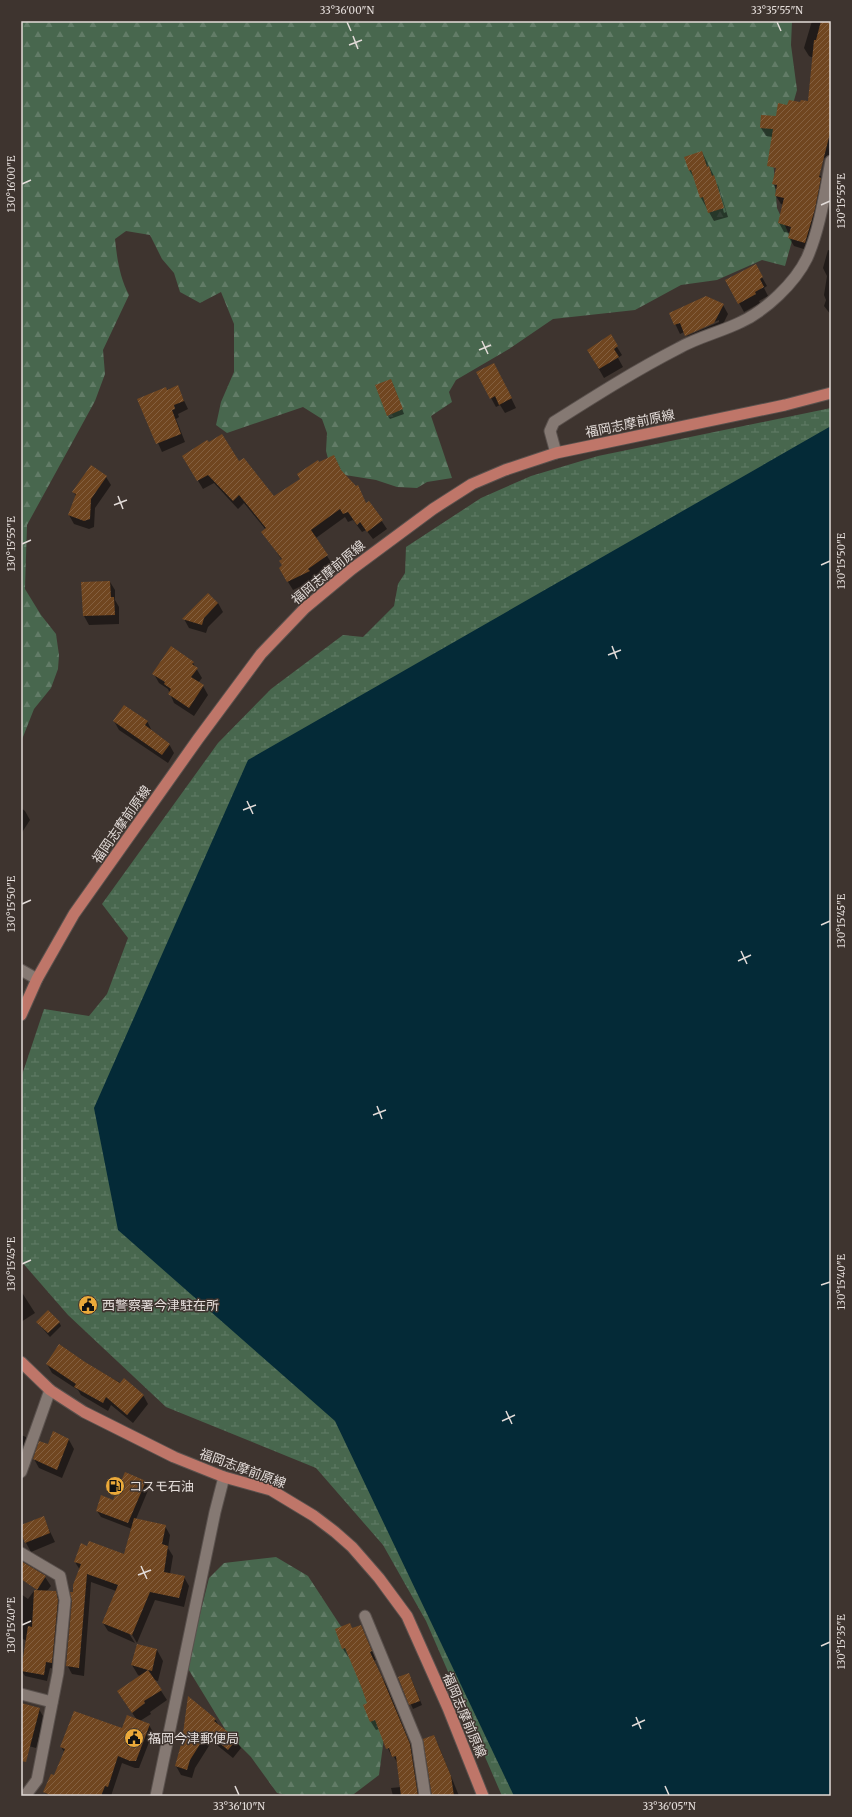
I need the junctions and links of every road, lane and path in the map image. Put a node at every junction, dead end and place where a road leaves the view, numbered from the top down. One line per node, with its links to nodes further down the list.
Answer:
1 (831, 161): 3 (street)
2 (831, 393): 3 (main road, 福岡志摩前原線)
3 (556, 453): 5 (main road, 福岡志摩前原線)
4 (21, 970): 5 (street)
5 (37, 979): 6 (main road, 福岡志摩前原線)
6 (21, 1015)
7 (21, 1362): 8 (main road, 福岡志摩前原線)
8 (50, 1390): 9 (street); 10 (main road, 福岡志摩前原線)
9 (21, 1472)
10 (224, 1477): 16 (street); 18 (main road, 福岡志摩前原線)
11 (21, 1553): 14 (street)
12 (365, 1616): 17 (street)
13 (21, 1694): 14 (street)
14 (52, 1702): 15 (street)
15 (24, 1796)
16 (156, 1796)
17 (425, 1796)
18 (483, 1796)

